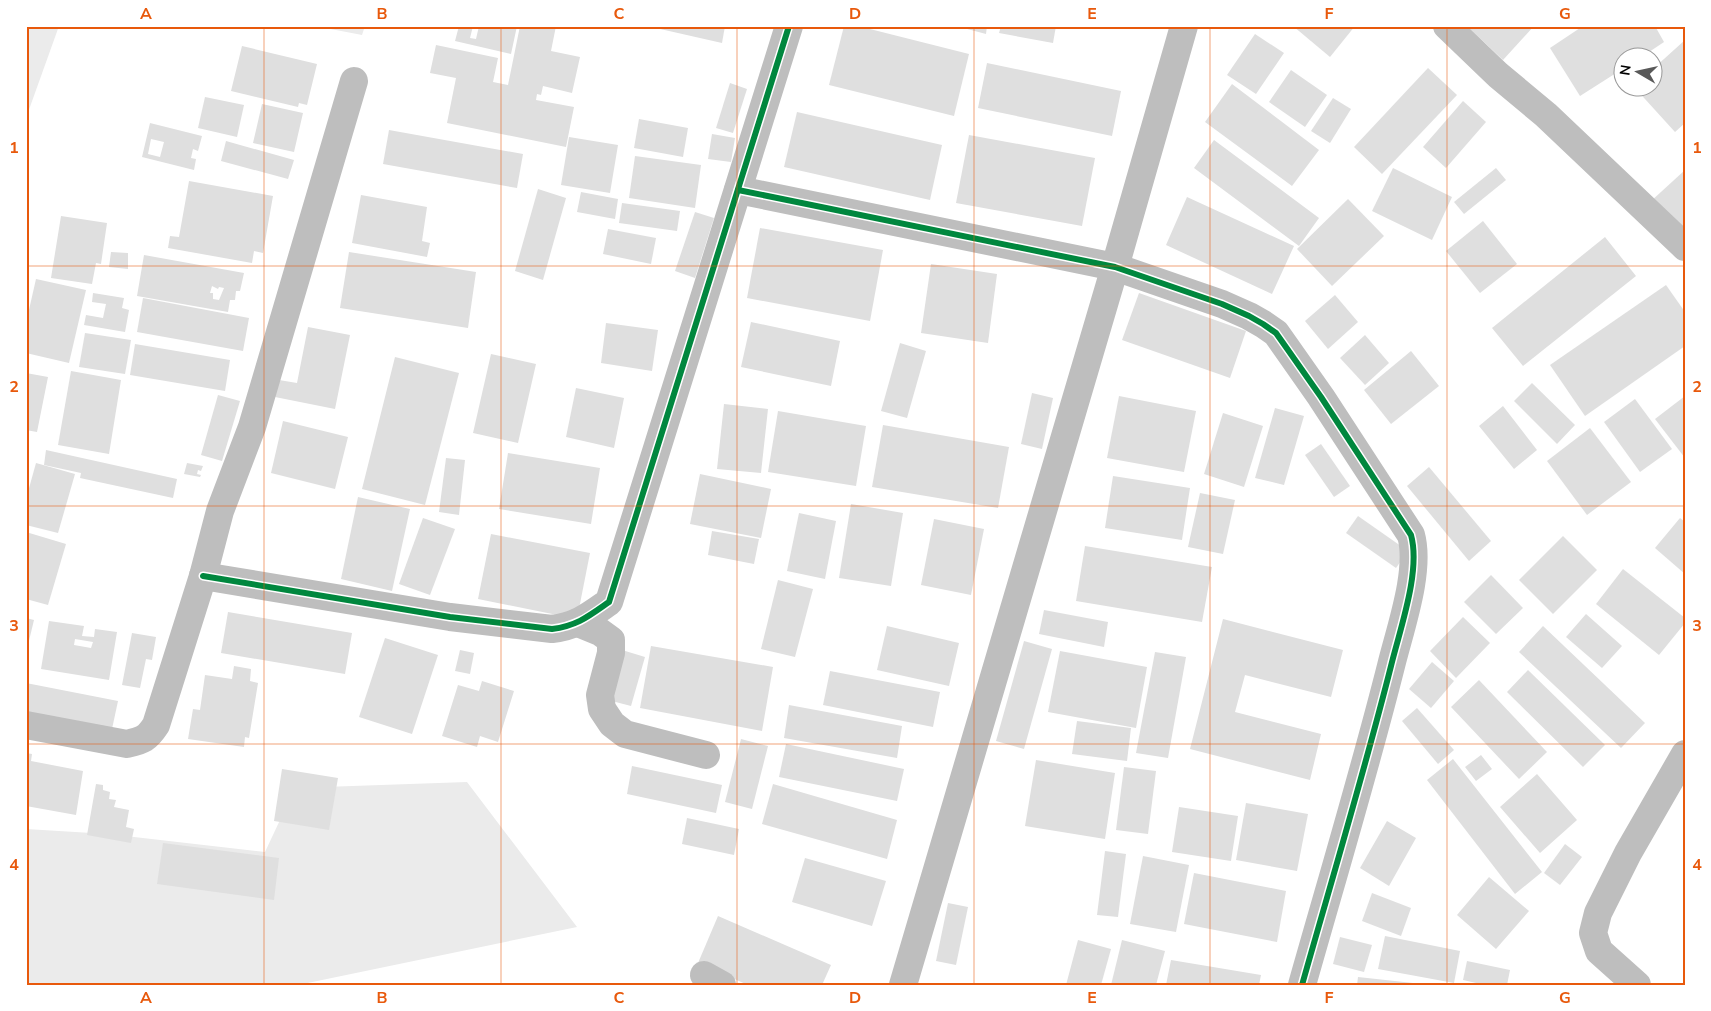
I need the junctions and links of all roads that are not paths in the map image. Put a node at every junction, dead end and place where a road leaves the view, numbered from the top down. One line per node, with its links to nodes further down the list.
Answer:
1 (789, 26): 5 (street)
2 (1184, 26): 7 (street)
3 (1447, 26): 6 (street)
4 (354, 81): 8 (street)
5 (738, 190): 7 (street); 9 (street)
6 (1685, 247)
7 (1115, 267): 13 (street); 14 (street)
8 (203, 576): 9 (street); 10 (street)
9 (578, 623): 12 (street)
10 (26, 725)
11 (1685, 754): 15 (street)
12 (706, 755)
13 (903, 985)
14 (1302, 985)
15 (1637, 985)

